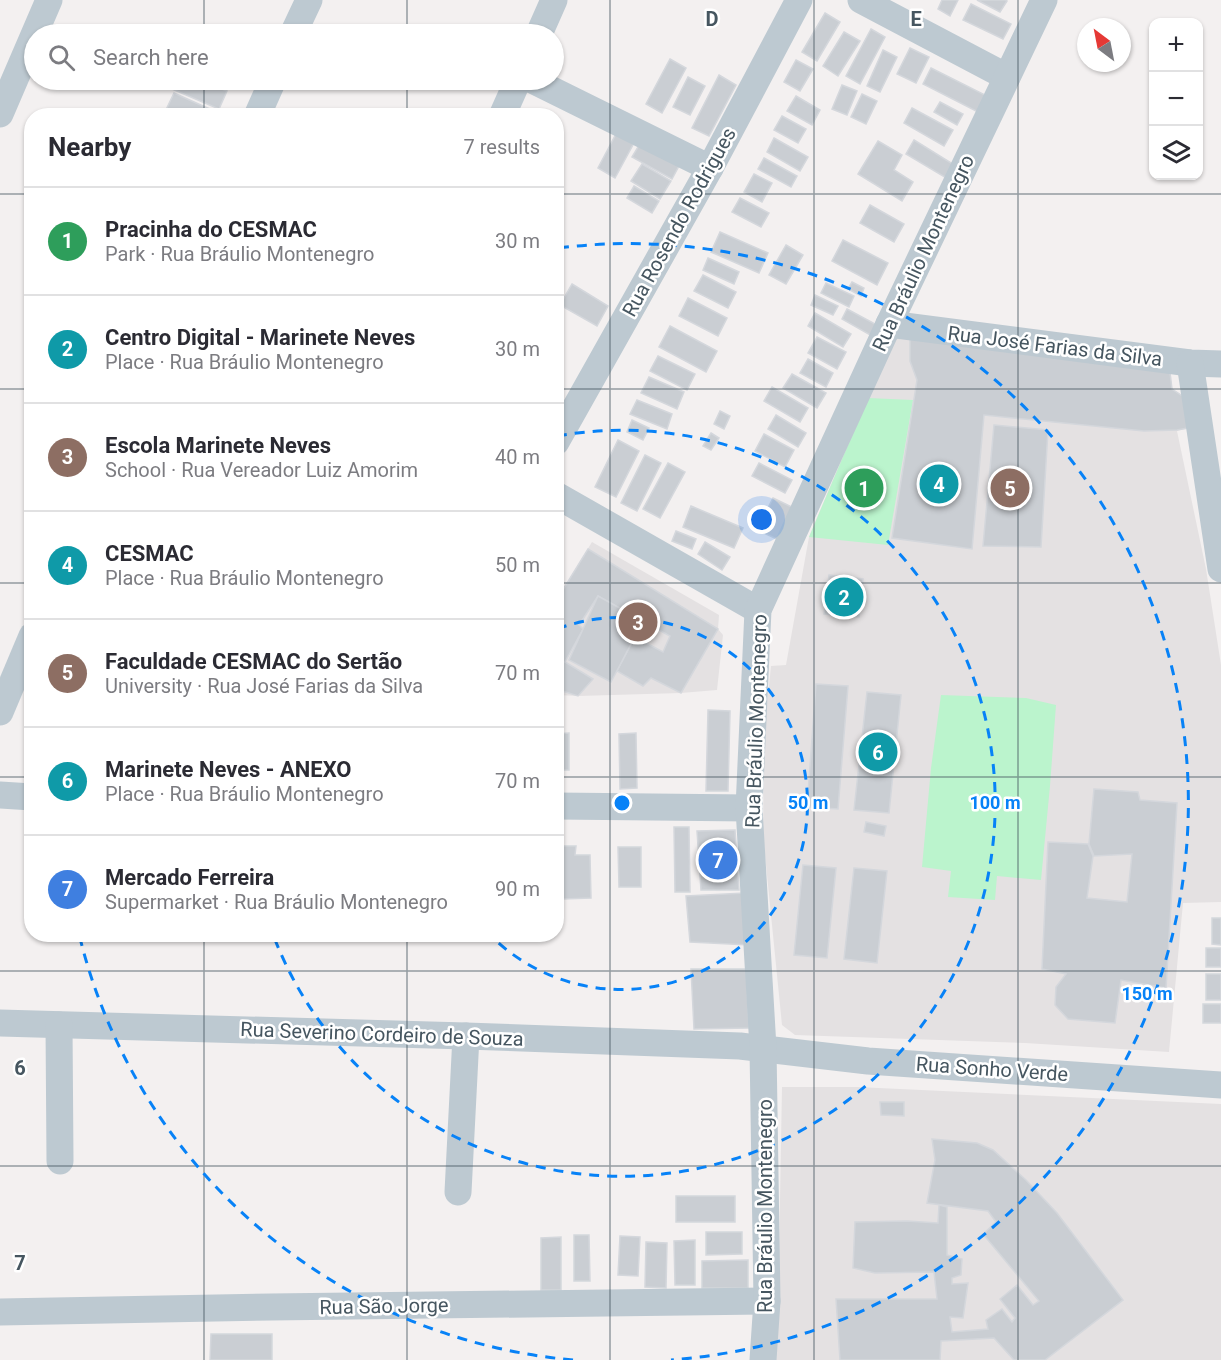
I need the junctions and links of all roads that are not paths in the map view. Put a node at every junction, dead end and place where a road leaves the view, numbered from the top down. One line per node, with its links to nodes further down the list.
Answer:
1 (49, 0): 7 (street)
2 (309, 0): 8 (street)
3 (554, 0): 9 (street)
4 (799, 0): 18 (street, Rua Rosendo Rodrigues)
5 (861, 0): 11 (street)
6 (1044, 0): 11 (street, Rua Bráulio Montenegro)
7 (39, 24)
8 (298, 24)
9 (543, 24)
10 (24, 58): 17 (street)
11 (1007, 77): 19 (street, Rua Bráulio Montenegro)
12 (269, 90): 15 (street)
13 (514, 90): 16 (street)
14 (552, 90): 18 (street)
15 (261, 108)
16 (506, 108)
17 (0, 114)
18 (710, 168): 22 (street, Rua Rosendo Rodrigues)
19 (889, 324): 20 (street, Rua José Farias da Silva); 25 (street, Rua Bráulio Montenegro)
20 (1190, 363): 21 (street, Rua José Farias da Silva); 24 (street)
21 (1221, 364)
22 (564, 428)
23 (564, 500): 25 (street)
24 (1221, 569)
25 (758, 610): 31 (street, Rua Bráulio Montenegro)
26 (24, 655): 27 (street)
27 (0, 712)
28 (0, 795): 29 (street)
29 (24, 796)
30 (564, 806): 31 (street)
31 (749, 808): 35 (street, Rua Bráulio Montenegro)
32 (0, 1023): 33 (street, Rua Severino Cordeiro de Souza)
33 (58, 1025): 34 (street, Rua Severino Cordeiro de Souza); 37 (street)
34 (466, 1036): 35 (street, Rua Severino Cordeiro de Souza); 38 (street)
35 (763, 1048): 36 (street, Rua Sonho Verde); 39 (street, Rua Bráulio Montenegro)
36 (1221, 1085)
37 (60, 1161)
38 (458, 1192)
39 (767, 1301): 40 (street, Rua São Jorge); 41 (street, Rua Bráulio Montenegro)
40 (0, 1312)
41 (763, 1360)

